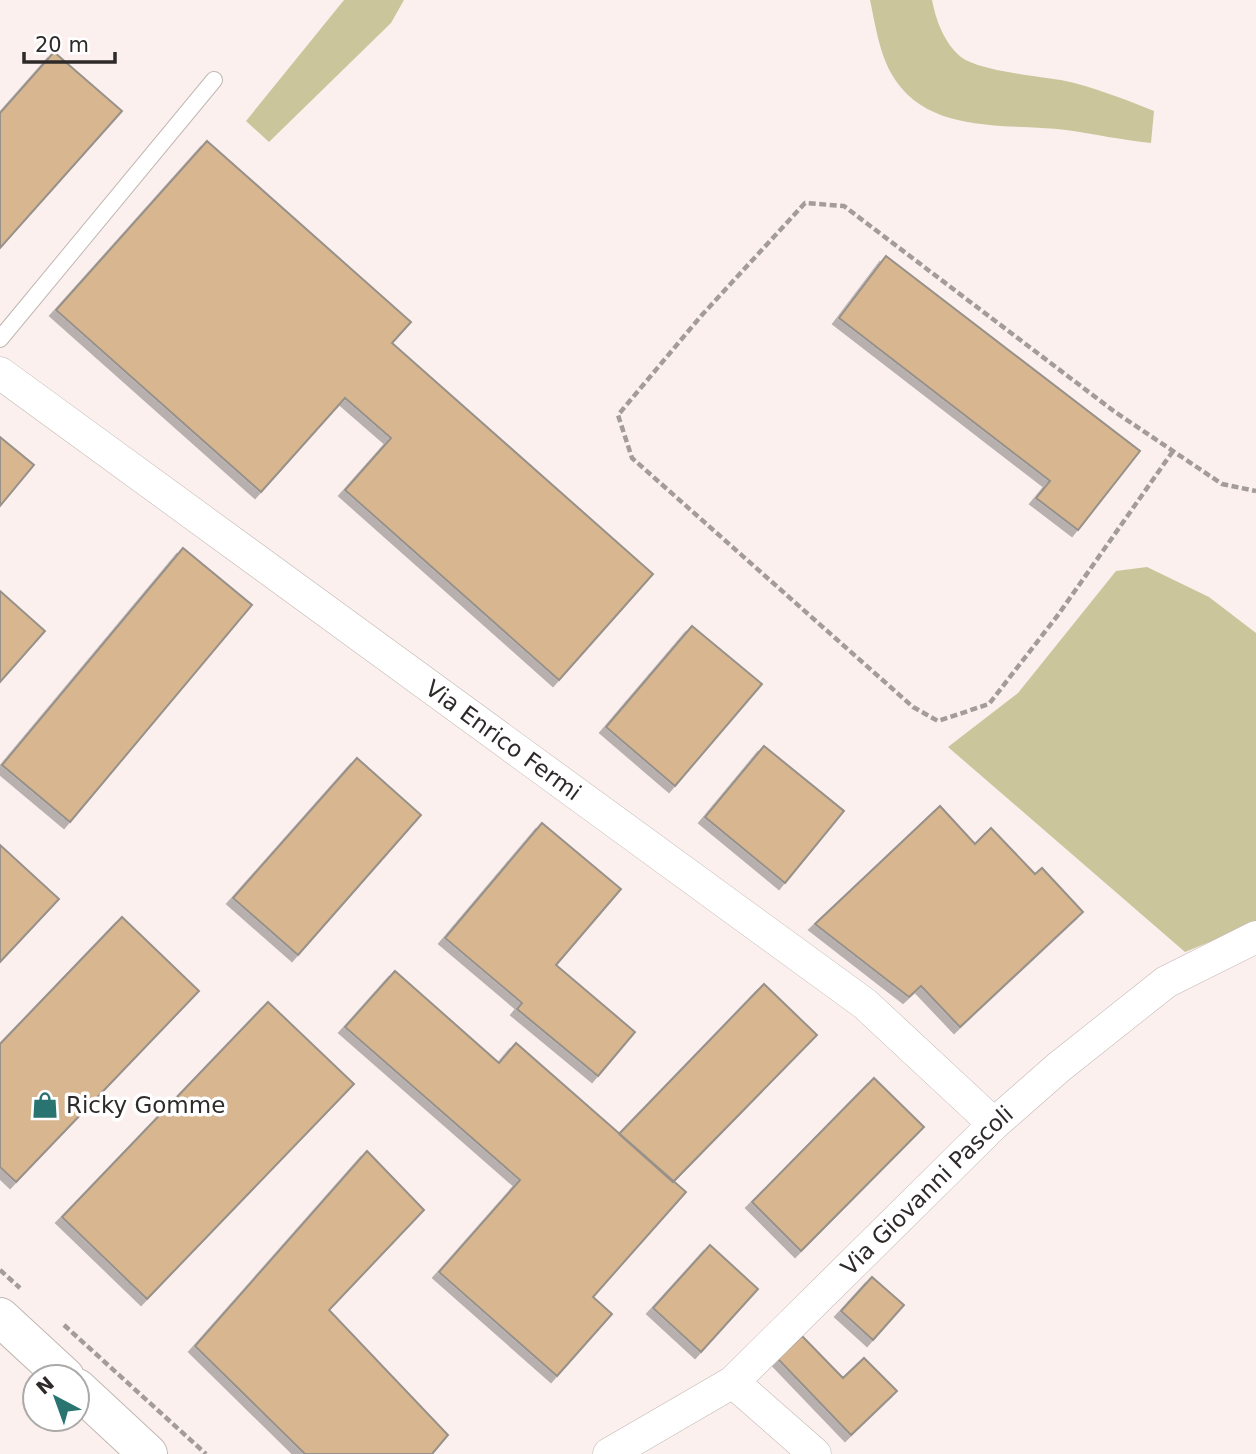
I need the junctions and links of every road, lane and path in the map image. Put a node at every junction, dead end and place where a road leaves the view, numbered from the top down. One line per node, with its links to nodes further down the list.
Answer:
1 (214, 80): 2 (lane)
2 (0, 339)
3 (0, 373): 7 (street, Via Enrico Fermi)
4 (1173, 450): 4 (path); 5 (path)
5 (1256, 491)
6 (1256, 937): 7 (street, Via Giovanni Pascoli)
7 (994, 1124): 12 (street, Via Giovanni Pascoli)
8 (0, 1270): 9 (path)
9 (10, 1303): 11 (street)
10 (63, 1324): 15 (path)
11 (55, 1363)
12 (733, 1382): 16 (street, Via Giovanni Pascoli); 17 (street)
13 (91, 1401): 14 (street)
14 (148, 1454)
15 (206, 1454)
16 (609, 1454)
17 (815, 1454)

